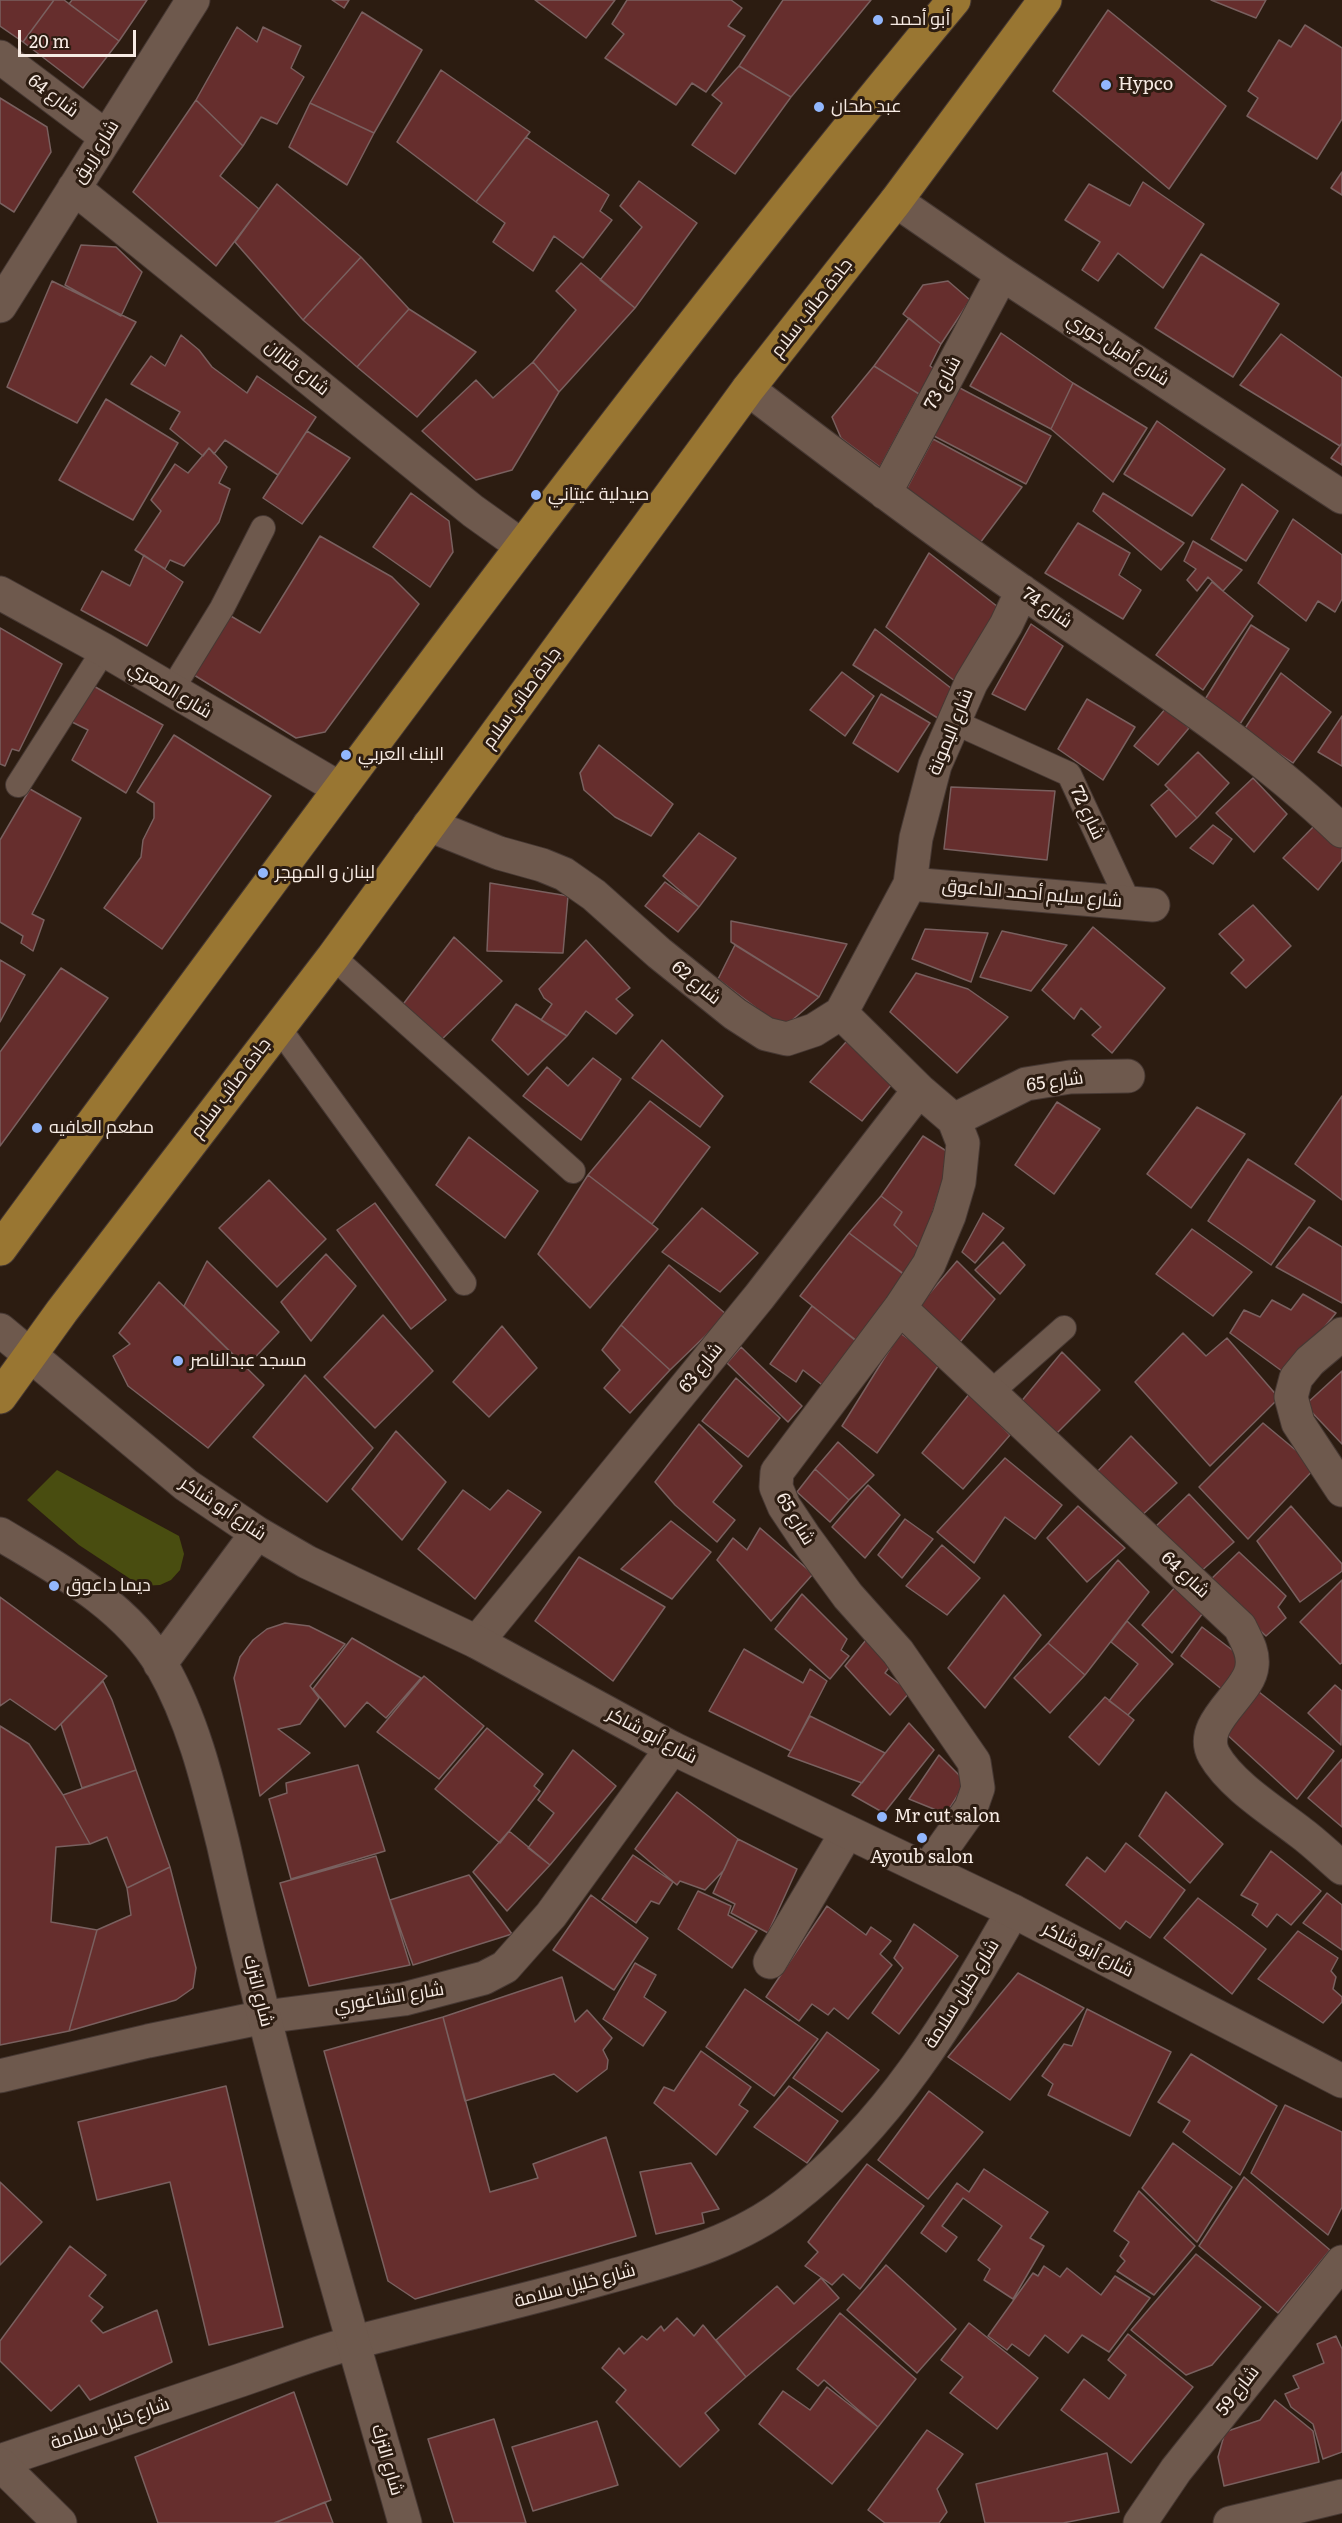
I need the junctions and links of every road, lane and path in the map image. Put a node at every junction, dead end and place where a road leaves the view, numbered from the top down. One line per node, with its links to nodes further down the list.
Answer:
1 (193, 0): 8 (street, شارع زريق)
2 (926, 0): 7 (highway)
3 (954, 0): 7 (highway)
4 (1044, 0): 10 (highway, جادة صائب سلام)
5 (1064, 0): 10 (highway)
6 (0, 57): 8 (street, شارع 64)
7 (848, 128): 17 (highway)
8 (105, 136): 9 (street, شارع زريق)
9 (74, 188): 12 (street, شارع زريق); 17 (street, شارع قازان)
10 (896, 201): 11 (street, شارع أميل خوري); 13 (highway, جادة صائب سلام)
11 (1002, 274): 14 (street, شارع 73); 15 (street, شارع أميل خوري)
12 (0, 306)
13 (748, 389): 14 (street, شارع 74); 25 (highway, جادة صائب سلام)
14 (885, 492): 18 (street, شارع 74)
15 (1342, 497)
16 (263, 528): 21 (street)
17 (522, 546): 24 (highway)
18 (1022, 591): 22 (street, شارع اليمونة); 26 (street, شارع 74)
19 (0, 593): 20 (street, شارع المعري)
20 (104, 650): 21 (street, شارع المعري); 23 (street)
21 (171, 691): 24 (street, شارع المعري)
22 (954, 722): 27 (street, شارع اليمونة); 28 (street, شارع 72)
23 (18, 785)
24 (339, 789): 36 (highway)
25 (429, 825): 29 (highway, جادة صائب سلام); 30 (street, شارع 62)
26 (1342, 831)
27 (910, 884): 28 (street, شارع سليم أحمد الداعوق); 30 (street, شارع 62)
28 (1141, 903)
29 (333, 957): 31 (highway, جادة صائب سلام); 35 (street)
30 (841, 1013): 33 (street)
31 (278, 1027): 37 (street); 42 (highway, جادة صائب سلام)
32 (1128, 1076): 34 (street, شارع 65)
33 (919, 1090): 34 (street); 48 (street, شارع 63)
34 (954, 1120): 38 (street, شارع 65)
35 (573, 1171)
36 (0, 1249)
37 (464, 1283)
38 (900, 1308): 43 (street, شارع 64); 53 (street, شارع 65)
39 (1064, 1328): 43 (street)
40 (0, 1330): 42 (street, شارع أبو شاكر)
41 (1342, 1334): 45 (street)
42 (32, 1356): 44 (highway, جادة صائب سلام); 46 (street, شارع أبو شاكر)
43 (989, 1394): 52 (street, شارع 64)
44 (0, 1397)
45 (1342, 1490)
46 (257, 1533): 48 (street, شارع أبو شاكر); 49 (street)
47 (0, 1534): 49 (street, شارع الترك)
48 (477, 1642): 50 (street, شارع أبو شاكر)
49 (160, 1664): 56 (street, شارع الترك)
50 (672, 1748): 51 (street, شارع أبو شاكر); 56 (street, شارع الشاغوري)
51 (847, 1832): 53 (street, شارع أبو شاكر); 55 (street)
52 (1342, 1868)
53 (928, 1869): 54 (street, شارع أبو شاكر)
54 (1013, 1911): 58 (street, شارع أبو شاكر); 60 (street, شارع خليل سلامة)
55 (770, 1962)
56 (264, 2017): 57 (street, شارع الشاغوري); 60 (street, شارع الترك)
57 (0, 2076)
58 (1342, 2081)
59 (1342, 2262): 65 (street, شارع 59)
60 (352, 2343): 61 (street, شارع خليل سلامة); 64 (street, شارع الترك)
61 (0, 2462): 63 (street)
62 (1342, 2496): 66 (street)
63 (60, 2523)
64 (405, 2523)
65 (1140, 2523)
66 (1230, 2523)

